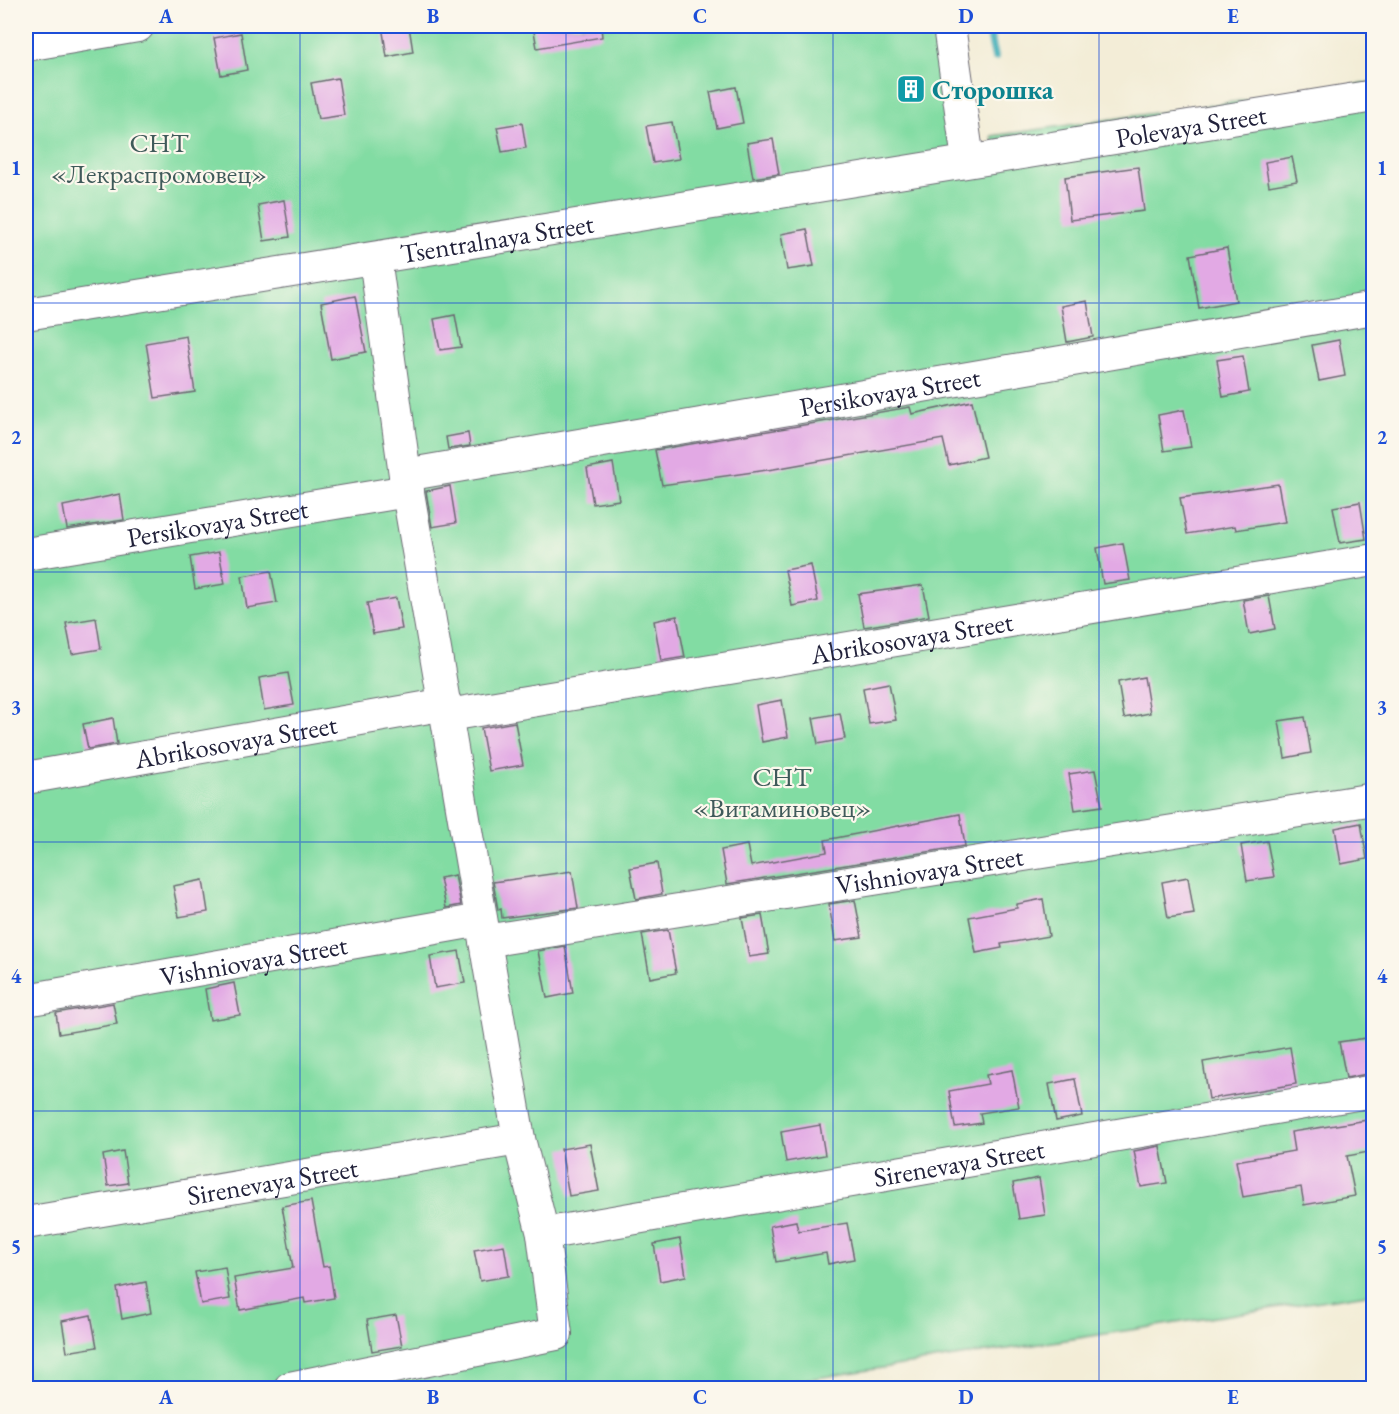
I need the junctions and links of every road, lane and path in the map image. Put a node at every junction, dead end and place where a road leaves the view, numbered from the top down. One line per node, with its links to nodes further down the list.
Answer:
1 (138, 26): 3 (street)
2 (949, 26): 5 (street)
3 (26, 45)
4 (1374, 96): 5 (street, Polevaya Street)
5 (968, 160): 6 (street, Tsentralnaya Street)
6 (375, 258): 8 (street, Tsentralnaya Street); 9 (street)
7 (1374, 308): 9 (street, Persikovaya Street)
8 (26, 314)
9 (407, 483): 10 (street, Persikovaya Street); 12 (street)
10 (26, 554)
11 (1374, 560): 12 (street, Abrikosovaya Street)
12 (447, 710): 13 (street, Abrikosovaya Street); 15 (street)
13 (26, 778)
14 (1374, 799): 15 (street, Vishniovaya Street)
15 (483, 931): 16 (street, Vishniovaya Street); 18 (street)
16 (26, 1000)
17 (1374, 1091): 20 (street, Sirenevaya Street)
18 (519, 1139): 19 (street, Sirenevaya Street); 20 (street)
19 (26, 1222)
20 (543, 1234): 21 (street)
21 (290, 1389)

